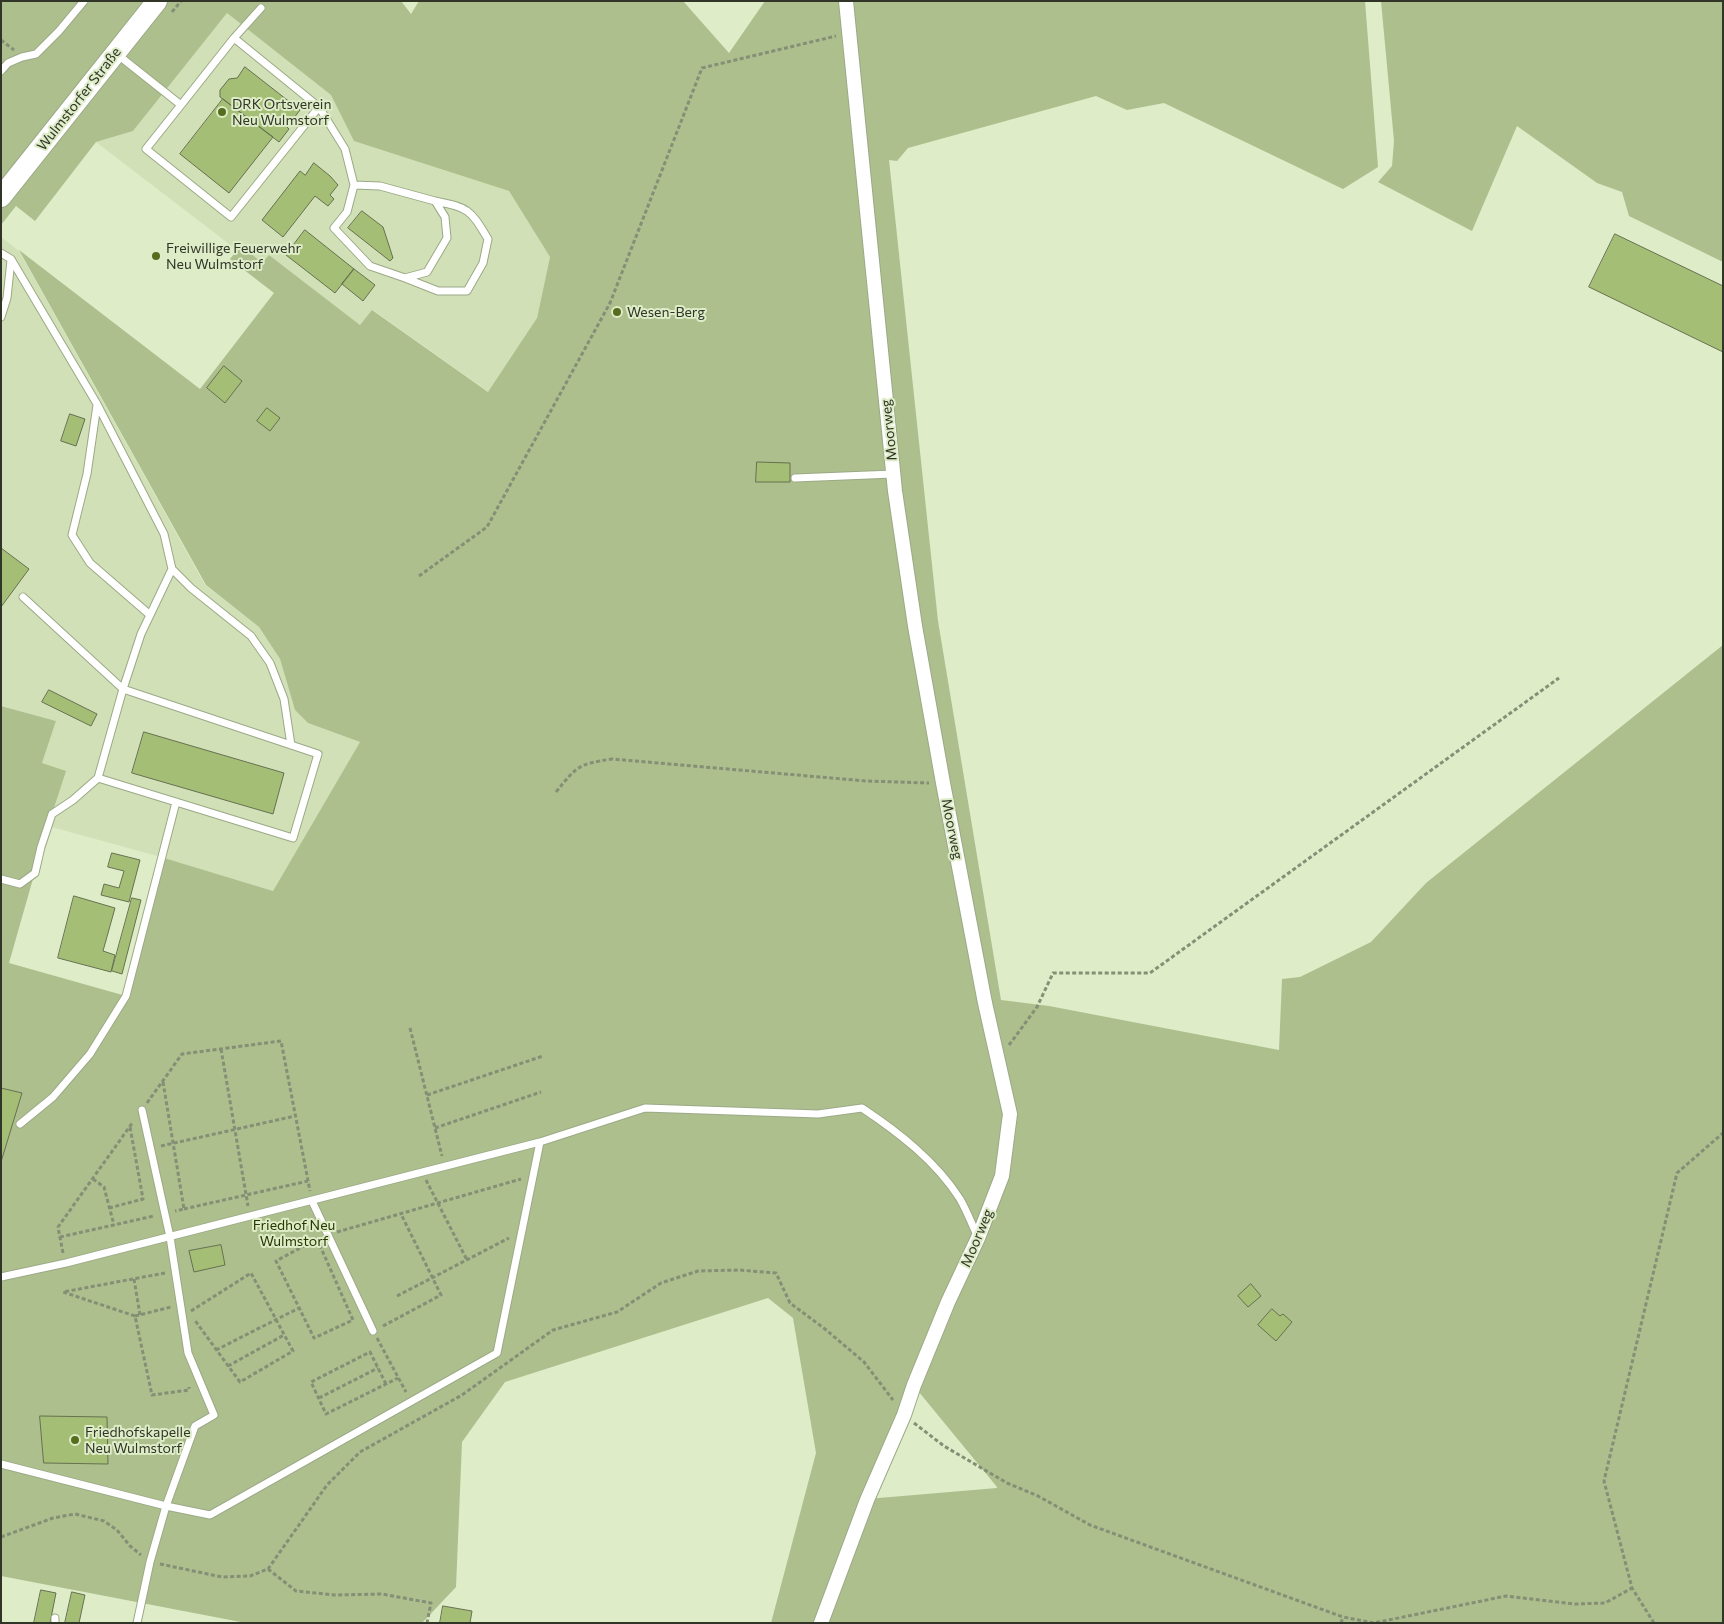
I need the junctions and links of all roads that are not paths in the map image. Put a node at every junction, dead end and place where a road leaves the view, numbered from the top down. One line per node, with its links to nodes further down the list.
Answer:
1 (84, 1): 7 (lane)
2 (156, 1): 6 (main road, Wulmstorfer Straße)
3 (846, 1): 18 (street, Moorweg)
4 (261, 8): 5 (lane)
5 (234, 38): 8 (lane); 9 (lane)
6 (116, 53): 8 (lane); 11 (main road, Wulmstorfer Straße)
7 (1, 71)
8 (181, 105): 9 (lane)
9 (319, 107): 10 (lane)
10 (354, 185): 12 (lane); 15 (lane)
11 (1, 197)
12 (435, 201): 15 (lane); 15 (lane)
13 (1, 253): 14 (lane)
14 (11, 259): 16 (lane); 17 (lane)
15 (405, 278)
16 (1, 317)
17 (97, 404): 20 (lane); 22 (lane)
18 (893, 474): 19 (lane); 33 (street, Moorweg)
19 (795, 478)
20 (172, 569): 22 (lane); 24 (lane)
21 (23, 596): 23 (lane)
22 (150, 615): 23 (lane)
23 (123, 689): 24 (lane); 25 (lane)
24 (291, 745): 26 (lane)
25 (98, 778): 26 (lane); 27 (lane)
26 (176, 802): 29 (lane)
27 (1, 879)
28 (142, 1110): 32 (lane)
29 (20, 1124)
30 (540, 1142): 31 (lane); 33 (lane); 37 (lane)
31 (312, 1201): 32 (lane); 35 (lane)
32 (170, 1237): 34 (lane); 37 (lane)
33 (978, 1238): 39 (street, Moorweg)
34 (1, 1277)
35 (374, 1331)
36 (1, 1464): 37 (lane)
37 (166, 1506): 38 (lane)
38 (137, 1623)
39 (821, 1623)

